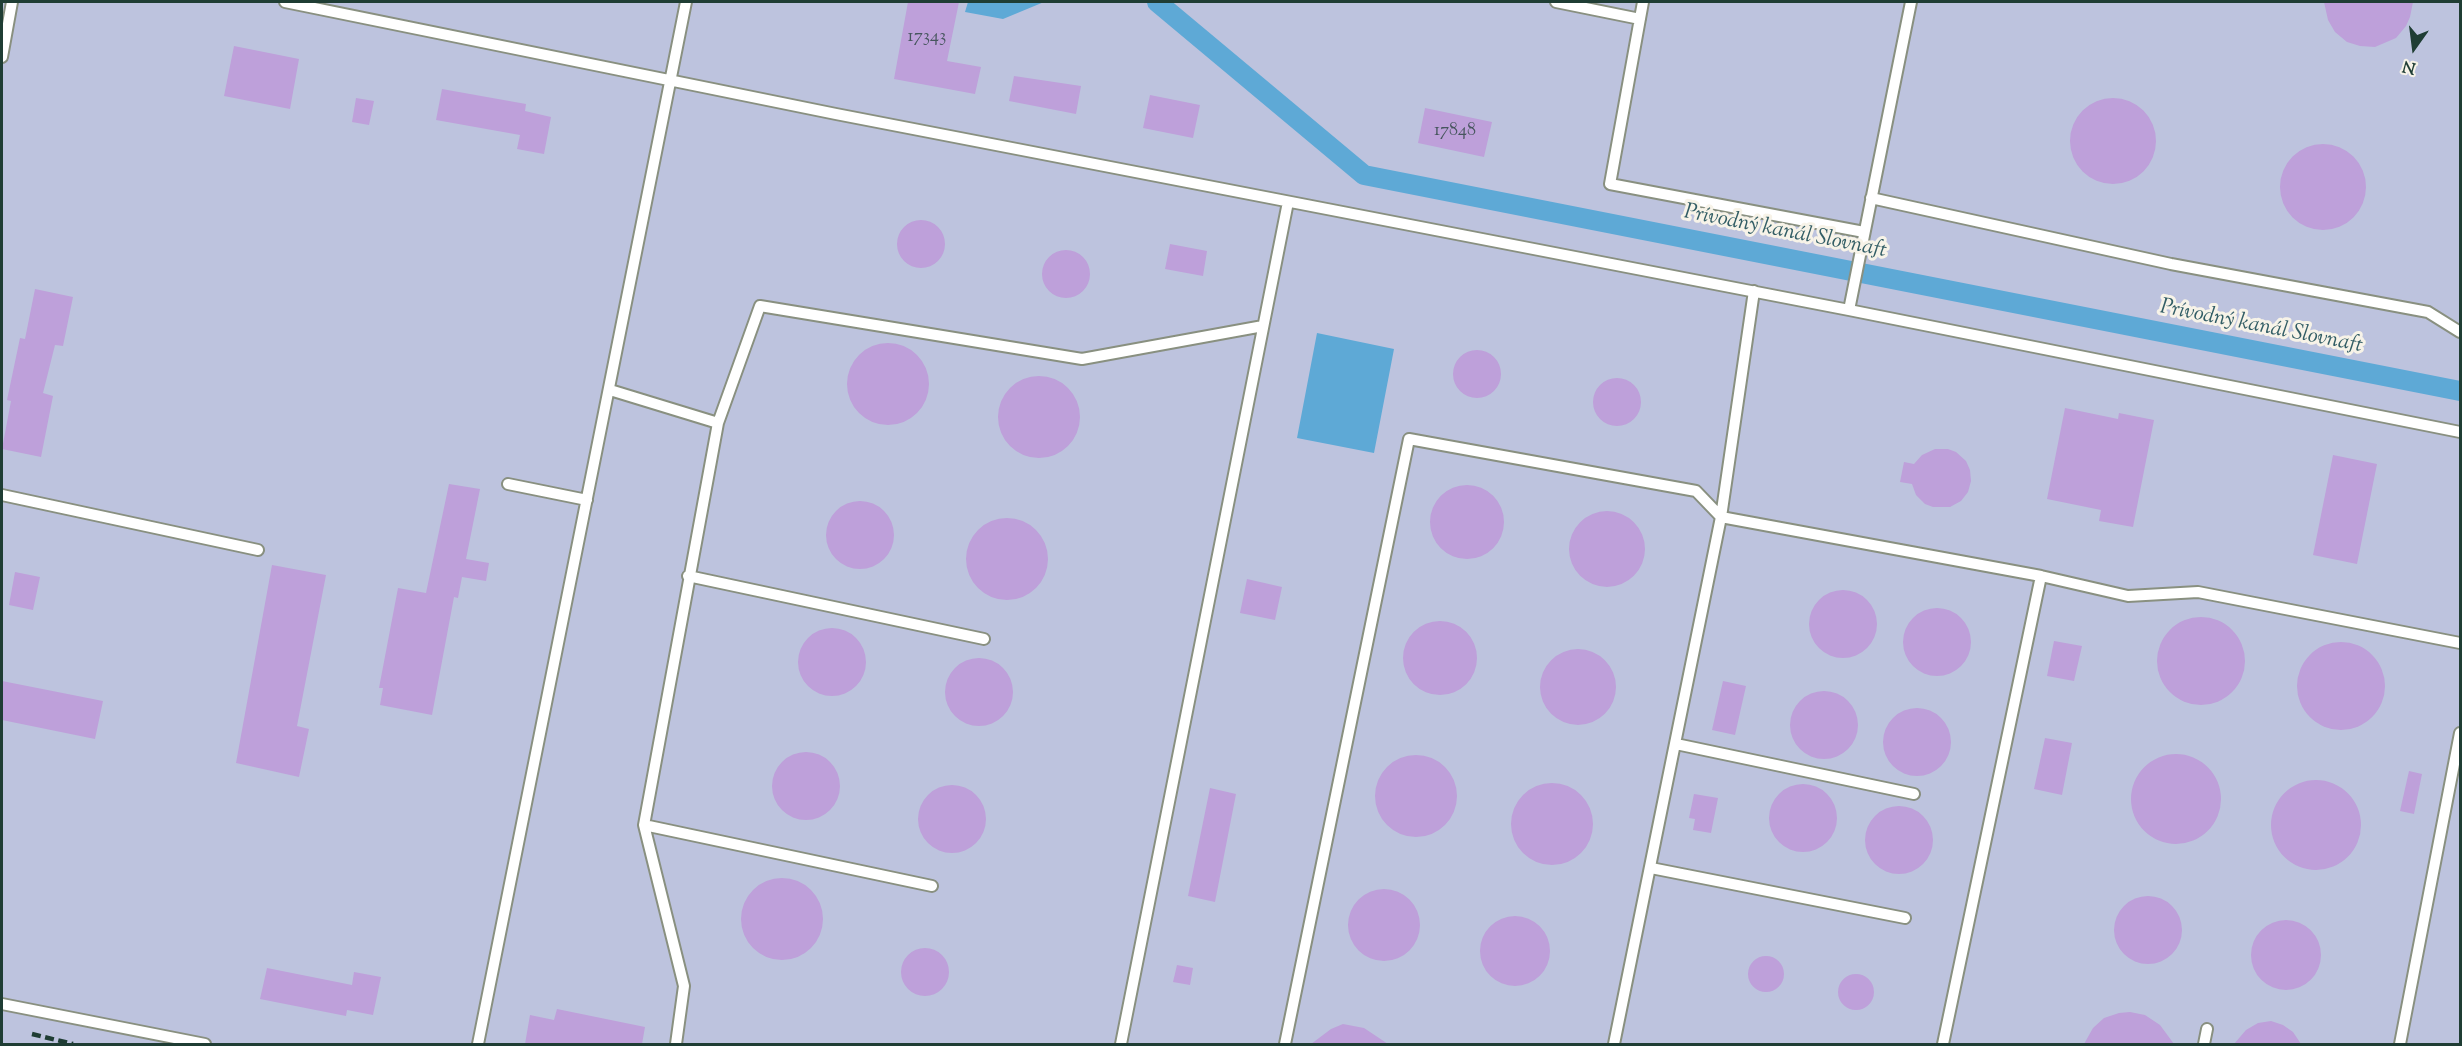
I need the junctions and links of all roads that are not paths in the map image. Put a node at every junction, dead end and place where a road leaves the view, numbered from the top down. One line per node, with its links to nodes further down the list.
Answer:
1 (12, 2): 8 (lane)
2 (285, 2): 9 (lane)
3 (686, 2): 9 (lane)
4 (1556, 2): 7 (lane)
5 (1643, 2): 7 (lane)
6 (1911, 2): 10 (lane)
7 (1640, 19): 12 (lane)
8 (2, 57)
9 (671, 81): 11 (lane); 17 (lane)
10 (1871, 198): 12 (lane); 16 (lane)
11 (1288, 202): 13 (lane); 15 (lane)
12 (1864, 232): 14 (lane)
13 (1754, 291): 14 (lane); 23 (lane)
14 (1848, 310): 19 (lane)
15 (1263, 326): 18 (lane); 41 (lane)
16 (2460, 332)
17 (610, 390): 18 (lane); 22 (lane)
18 (718, 423): 25 (lane)
19 (2460, 432)
20 (508, 484): 22 (lane)
21 (2, 495): 24 (lane)
22 (587, 500): 39 (lane)
23 (1721, 517): 26 (lane); 30 (lane); 42 (lane)
24 (258, 550)
25 (688, 576): 27 (lane); 32 (lane)
26 (2041, 576): 28 (lane); 44 (lane)
27 (984, 639)
28 (2460, 643)
29 (2460, 733): 46 (lane)
30 (1676, 744): 31 (lane); 33 (lane)
31 (1914, 794)
32 (644, 825): 34 (lane); 40 (lane)
33 (1651, 867): 35 (lane); 43 (lane)
34 (932, 886)
35 (1905, 918)
36 (2, 1004): 38 (lane)
37 (2206, 1029): 45 (lane)
38 (205, 1044)
39 (478, 1044)
40 (676, 1044)
41 (1121, 1044)
42 (1285, 1044)
43 (1614, 1044)
44 (1943, 1044)
45 (2204, 1044)
46 (2400, 1044)

